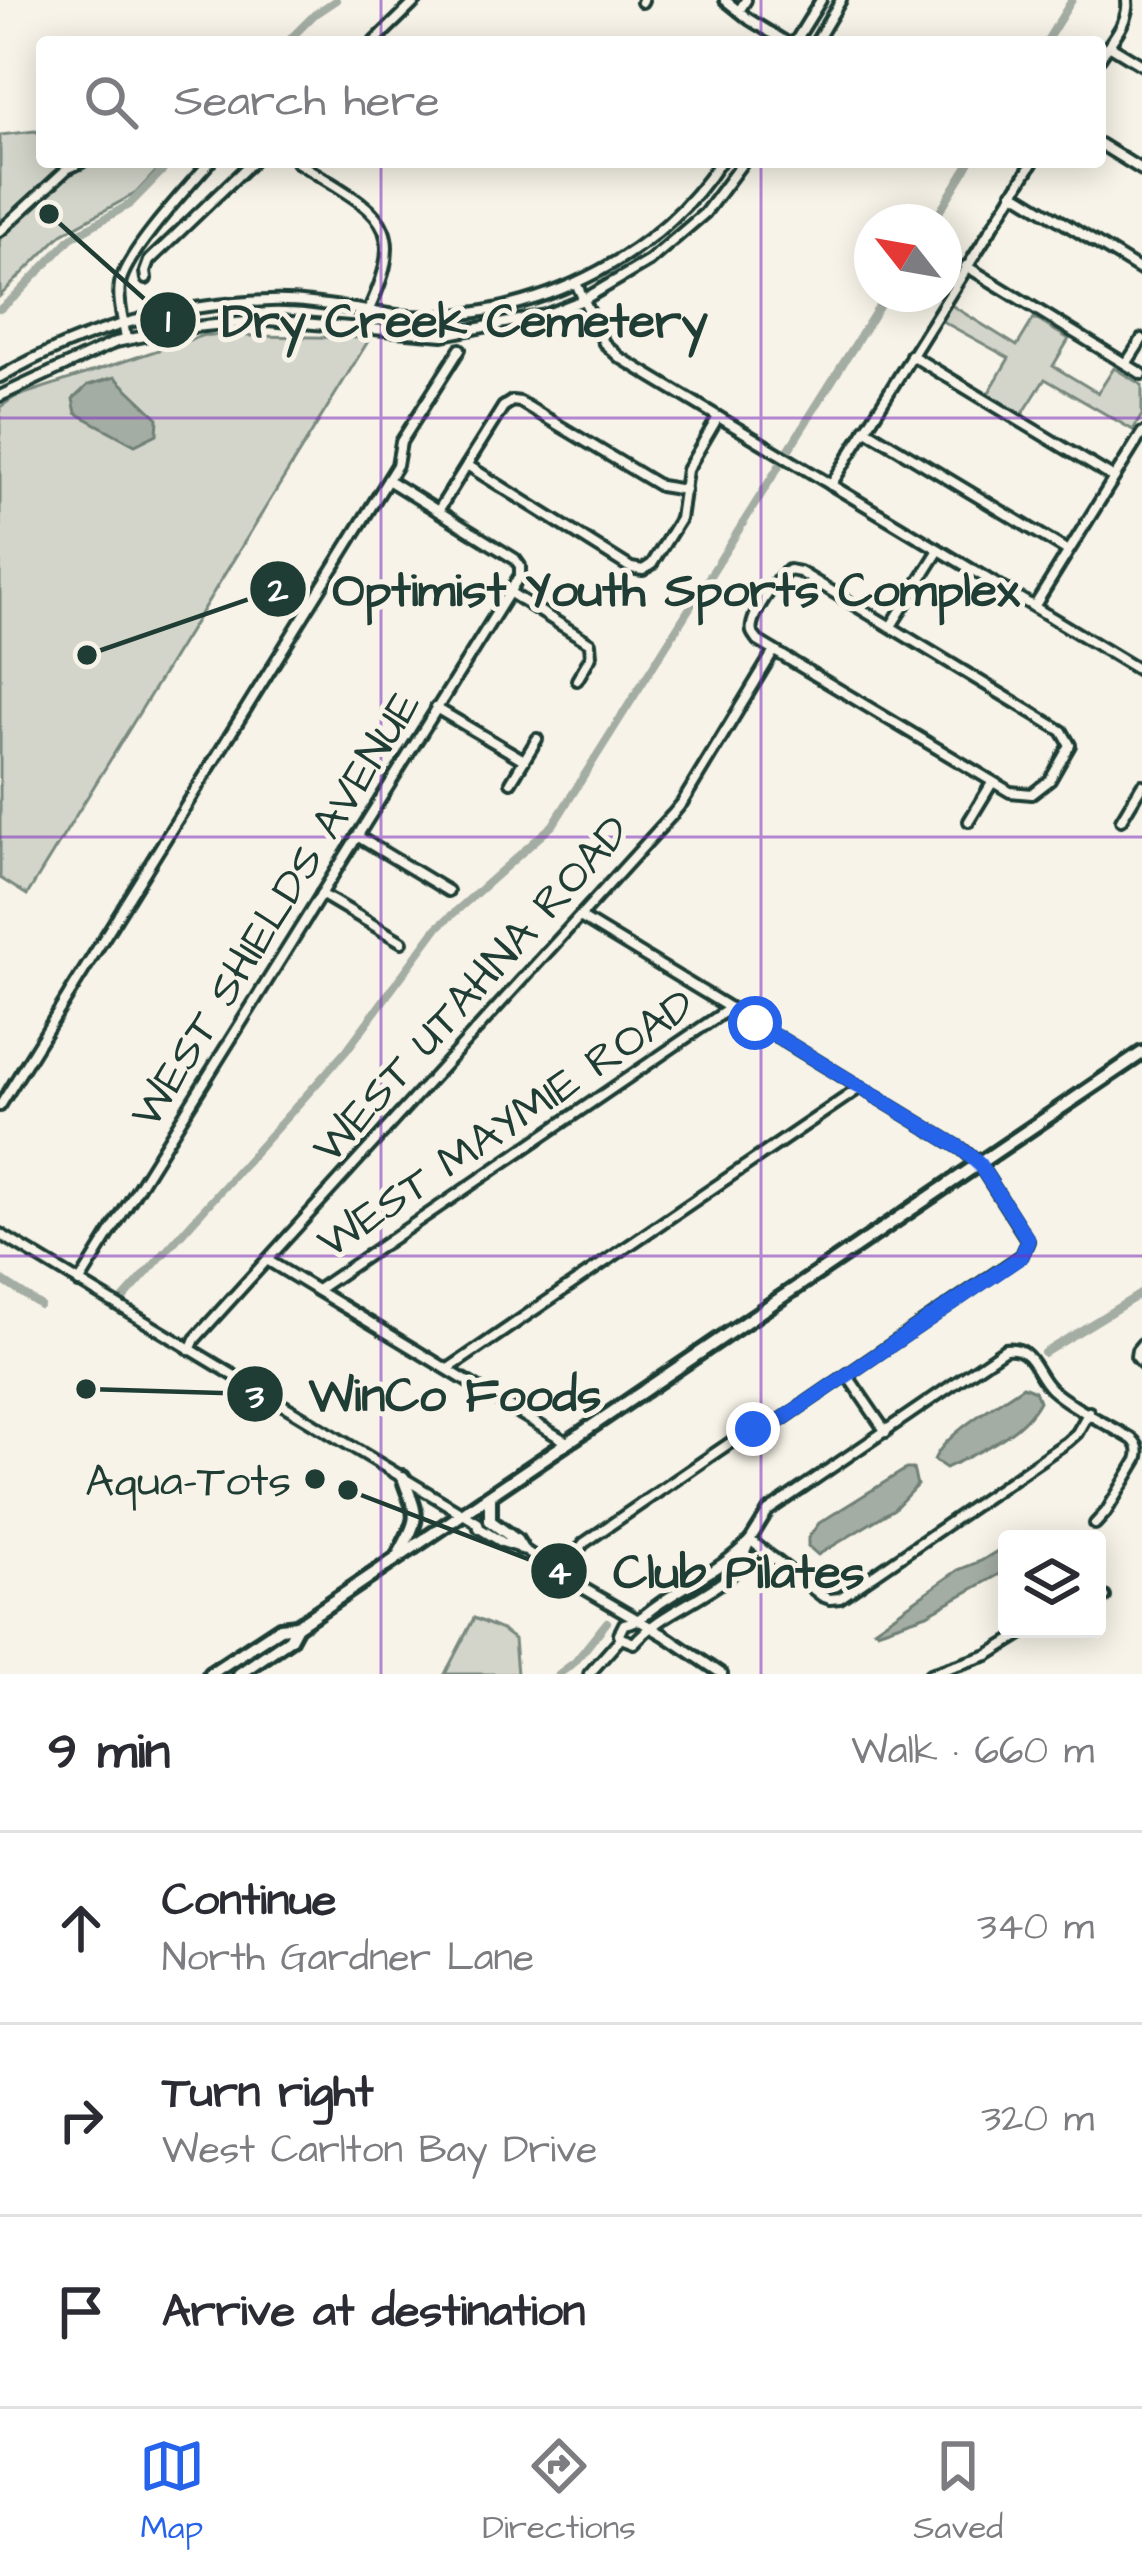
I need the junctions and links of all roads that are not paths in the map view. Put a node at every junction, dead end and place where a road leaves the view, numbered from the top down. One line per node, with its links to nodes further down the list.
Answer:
1 (417, 0): 8 (street)
2 (725, 0): 7 (street)
3 (746, 0): 7 (street)
4 (820, 0): 10 (street)
5 (842, 0): 11 (street)
6 (1126, 0): 12 (street)
7 (739, 11): 9 (street)
8 (380, 36)
9 (780, 36)
10 (794, 36)
11 (820, 36)
12 (1109, 45): 13 (street); 14 (street)
13 (1106, 49)
14 (1142, 65)
15 (1106, 148): 23 (street)
16 (69, 168): 25 (street)
17 (205, 168): 32 (street)
18 (246, 168): 28 (street)
19 (306, 168): 31 (street)
20 (716, 168): 29 (street)
21 (739, 168): 30 (street)
22 (1029, 168): 24 (street)
23 (1142, 170)
24 (1013, 192): 26 (street); 27 (street)
25 (0, 231)
26 (966, 266): 37 (street); 38 (street)
27 (1142, 271)
28 (146, 280)
29 (576, 283): 30 (street); 31 (street)
30 (583, 300): 33 (street); 42 (street)
31 (369, 310): 32 (street); 33 (street)
32 (124, 323): 35 (street); 40 (street)
33 (361, 327): 35 (street)
34 (1142, 339): 38 (street)
35 (126, 340): 41 (street)
36 (460, 349): 47 (street)
37 (911, 355): 43 (street); 46 (street)
38 (1126, 364): 39 (street)
39 (1142, 374)
40 (0, 377)
41 (0, 397)
42 (718, 417): 48 (street); 49 (street)
43 (865, 429): 48 (street); 52 (street)
44 (1142, 433): 46 (street)
45 (467, 465): 49 (street); 49 (street); 50 (street)
46 (1114, 478): 52 (street)
47 (388, 480): 50 (street); 75 (street)
48 (831, 484): 51 (street)
49 (685, 490)
50 (438, 511): 53 (street, WEST SHIELDS AVENUE)
51 (939, 550): 54 (street); 55 (street)
52 (1068, 551): 54 (street)
53 (509, 592): 58 (street); 59 (street, WEST SHIELDS AVENUE)
54 (1034, 607): 57 (street)
55 (891, 626): 56 (street); 63 (street)
56 (774, 651): 63 (street); 70 (street, WEST UTAHNA ROAD)
57 (1142, 672)
58 (577, 680)
59 (436, 708): 61 (street); 67 (street, WEST SHIELDS AVENUE)
60 (537, 739): 61 (street)
61 (524, 760): 62 (street)
62 (511, 782)
63 (992, 783): 66 (street)
64 (1142, 785): 65 (street)
65 (1121, 820)
66 (970, 821)
67 (357, 836): 68 (street); 69 (street, WEST SHIELDS AVENUE)
68 (448, 891)
69 (321, 894): 71 (street); 79 (street, WEST SHIELDS AVENUE)
70 (580, 916): 72 (street); 78 (street, WEST UTAHNA ROAD)
71 (402, 942)
72 (730, 1008): 74 (street); 80 (street, WEST MAYMIE ROAD)
73 (1142, 1053): 76 (main road)
74 (861, 1087): 76 (street); 84 (street)
75 (0, 1106)
76 (979, 1164): 85 (street); 88 (main road)
77 (0, 1234): 79 (street)
78 (267, 1260): 80 (street); 82 (street, WEST UTAHNA ROAD)
79 (79, 1283): 82 (street)
80 (317, 1290): 84 (street)
81 (1142, 1344): 83 (street)
82 (190, 1350): 89 (street)
83 (1142, 1363)
84 (448, 1369): 88 (street)
85 (847, 1375): 87 (street); 96 (street)
86 (1089, 1412): 87 (street); 92 (street); 93 (street)
87 (886, 1432): 93 (street)
88 (568, 1442): 90 (main road)
89 (403, 1477): 91 (street); 95 (main road)
90 (490, 1496): 91 (main road); 94 (main road)
91 (464, 1514): 94 (street); 95 (main road)
92 (1094, 1523)
93 (750, 1540): 97 (street); 99 (street)
94 (521, 1548): 96 (street)
95 (396, 1560): 98 (main road)
96 (559, 1573): 97 (street)
97 (640, 1621): 99 (street); 100 (street)
98 (292, 1627): 102 (main road); 105 (main road)
99 (653, 1628): 100 (street); 107 (street)
100 (621, 1638): 106 (street)
101 (1015, 1638): 108 (street)
102 (233, 1659): 103 (main road); 104 (main road)
103 (211, 1674)
104 (223, 1674)
105 (239, 1674)
106 (590, 1674)
107 (722, 1674)
108 (930, 1674)

